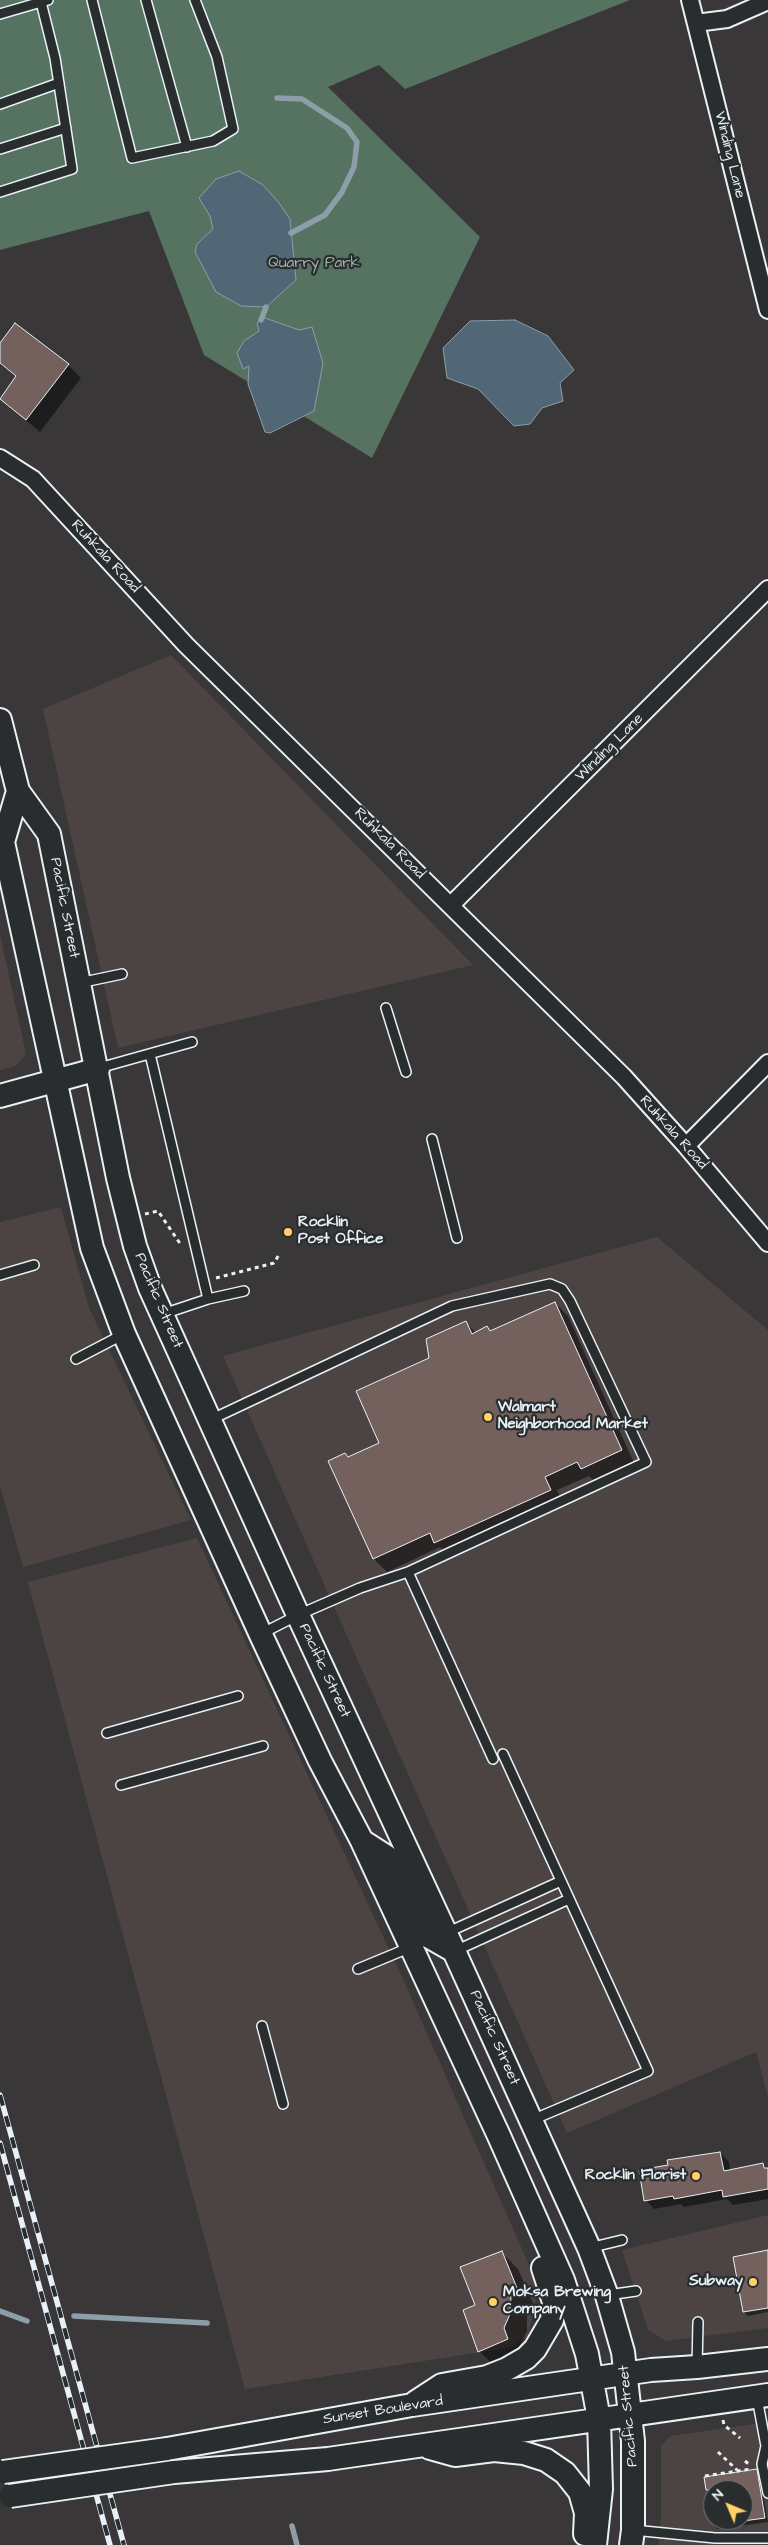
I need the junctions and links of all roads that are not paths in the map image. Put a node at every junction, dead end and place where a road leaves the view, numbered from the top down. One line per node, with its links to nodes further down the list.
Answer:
1 (92, 0): 13 (lane)
2 (146, 0): 13 (lane)
3 (195, 0): 13 (lane)
4 (690, 0): 9 (street, Winding Lane)
5 (45, 1): 7 (lane); 10 (lane)
6 (768, 1): 9 (street)
7 (30, 3): 8 (lane)
8 (0, 14)
9 (696, 23): 16 (street, Winding Lane)
10 (59, 83): 11 (lane); 12 (lane)
11 (0, 104)
12 (66, 128): 14 (lane); 15 (lane)
13 (187, 147)
14 (0, 149)
15 (0, 192)
16 (768, 310)
17 (0, 458): 22 (street, Ruhkala Road)
18 (768, 590): 22 (street, Winding Lane)
19 (0, 720): 20 (main road, Pacific Street)
20 (18, 791): 21 (main road, Pacific Street); 24 (main road, Pacific Street)
21 (5, 874): 31 (main road, Pacific Street)
22 (451, 905): 34 (street, Ruhkala Road)
23 (122, 974): 24 (lane)
24 (79, 983): 29 (main road, Pacific Street)
25 (386, 1008): 30 (lane)
26 (192, 1042): 27 (lane)
27 (150, 1054): 29 (lane); 40 (lane)
28 (768, 1063): 34 (street)
29 (98, 1069): 31 (main road); 41 (main road, Pacific Street)
30 (406, 1072)
31 (54, 1081): 32 (main road); 42 (main road, Pacific Street)
32 (0, 1096)
33 (432, 1139): 35 (lane)
34 (686, 1146): 36 (street, Ruhkala Road)
35 (457, 1238)
36 (768, 1243)
37 (34, 1265): 38 (lane)
38 (0, 1275)
39 (244, 1290): 40 (lane)
40 (208, 1299): 41 (lane)
41 (162, 1314): 44 (main road, Pacific Street)
42 (124, 1334): 43 (lane); 47 (main road, Pacific Street)
43 (76, 1359)
44 (210, 1420): 45 (lane); 46 (main road, Pacific Street)
45 (408, 1572): 46 (lane); 52 (lane)
46 (298, 1615): 47 (lane); 57 (main road, Pacific Street)
47 (261, 1634): 54 (main road, Pacific Street)
48 (238, 1696): 49 (lane)
49 (107, 1733)
50 (263, 1746): 53 (lane)
51 (503, 1754): 55 (lane)
52 (493, 1759)
53 (121, 1785)
54 (362, 1841): 57 (main road); 58 (main road, Pacific Street)
55 (561, 1881): 56 (lane); 57 (lane)
56 (569, 1899): 57 (lane); 62 (lane)
57 (450, 1942): 62 (main road, Pacific Street)
58 (411, 1947): 59 (lane); 63 (main road, Pacific Street)
59 (358, 1970)
60 (262, 2026): 61 (lane)
61 (283, 2104)
62 (531, 2121): 65 (main road, Pacific Street)
63 (514, 2169): 72 (main road, Pacific Street); 74 (main road)
64 (622, 2240): 65 (lane)
65 (589, 2248): 67 (main road, Pacific Street)
66 (636, 2291): 67 (lane)
67 (608, 2296): 71 (main road, Pacific Street)
68 (698, 2322): 70 (lane)
69 (768, 2359): 70 (main road, Sunset Boulevard)
70 (697, 2367): 71 (main road, Sunset Boulevard)
71 (626, 2374): 72 (main road, Sunset Boulevard); 75 (main road, Pacific Street)
72 (592, 2379): 74 (main road, Sunset Boulevard); 76 (main road, Pacific Street)
73 (763, 2396): 75 (main road); 79 (lane)
74 (412, 2405): 78 (main road, Sunset Boulevard, bridge)
75 (630, 2415): 76 (main road); 81 (main road, Pacific Street)
76 (599, 2419): 77 (main road); 84 (main road, Pacific Street)
77 (415, 2444): 80 (main road, bridge); 83 (main road)
78 (2, 2473)
79 (768, 2493)
80 (5, 2496)
81 (632, 2537): 82 (lane)
82 (768, 2538)
83 (585, 2545)
84 (595, 2545)

